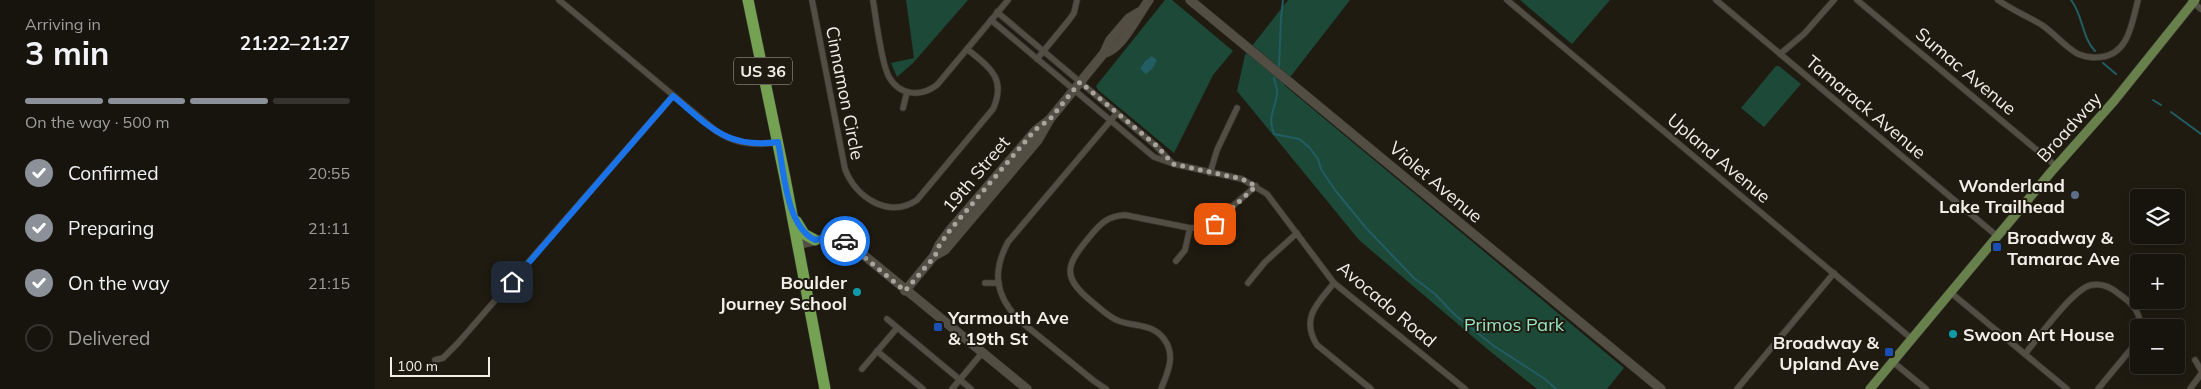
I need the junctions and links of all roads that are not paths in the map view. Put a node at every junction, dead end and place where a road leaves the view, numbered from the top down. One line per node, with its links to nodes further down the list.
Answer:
1 (559, 0): 26 (street)
2 (748, 0): 31 (highway, US 36)
3 (812, 0): 37 (street, Cinnamon Circle)
4 (873, 0): 25 (street)
5 (1008, 0): 17 (street)
6 (1077, 0): 20 (street)
7 (1149, 0): 23 (street, 19th Street)
8 (1189, 0): 75 (street, Violet Avenue)
9 (1507, 0): 45 (street, Upland Avenue)
10 (1715, 0): 21 (street, Tamarack Avenue)
11 (1834, 0): 21 (street)
12 (1857, 0): 33 (street, Sumac Avenue)
13 (1998, 0): 14 (street)
14 (2138, 0)
15 (2192, 1): 16 (street); 33 (main road, Broadway)
16 (2201, 10)
17 (997, 12): 18 (street); 20 (street)
18 (991, 20): 19 (street); 22 (street, Avocado Road)
19 (967, 49): 25 (street); 37 (street)
20 (1043, 51): 22 (street); 23 (street)
21 (1780, 54): 41 (street, Tamarack Avenue)
22 (1037, 59): 24 (street, Avocado Road)
23 (1080, 82): 24 (street, 19th Street); 29 (street)
24 (1073, 90): 30 (street, Avocado Road); 50 (street, 19th Street)
25 (907, 92): 27 (street)
26 (673, 96): 31 (street); 60 (street)
27 (903, 108)
28 (1237, 108): 34 (street)
29 (1117, 113): 30 (street); 32 (street)
30 (1111, 121): 32 (street, Avocado Road); 46 (street)
31 (778, 142): 36 (highway, US 36)
32 (1173, 164): 34 (street, Avocado Road)
33 (2056, 166): 41 (main road, Broadway)
34 (1210, 173): 35 (street, Avocado Road)
35 (1256, 186): 39 (street); 40 (street, Avocado Road)
36 (791, 208): 42 (highway); 43 (highway, US 36)
37 (896, 208): 38 (street)
38 (897, 216)
39 (1190, 228): 44 (street); 72 (street)
40 (1297, 233): 47 (street); 48 (street, Avocado Road)
41 (1997, 236): 51 (main road, Broadway)
42 (815, 240): 43 (street); 50 (street)
43 (797, 244): 66 (highway, US 36)
44 (1176, 261)
45 (1834, 273): 55 (street, Upland Avenue); 76 (street)
46 (999, 283): 49 (street); 71 (street)
47 (1248, 283)
48 (1334, 283): 73 (street); 74 (street, Avocado Road)
49 (985, 284)
50 (905, 291): 58 (street)
51 (1950, 292): 55 (main road, Broadway); 59 (street)
52 (887, 319): 54 (street)
53 (2139, 319): 59 (street)
54 (897, 328): 57 (street); 65 (street)
55 (1912, 339): 62 (main road, Broadway)
56 (2130, 350): 80 (street)
57 (877, 352): 63 (street); 67 (street)
58 (983, 353): 65 (street); 70 (street)
59 (2025, 354): 79 (street)
60 (435, 360)
61 (2195, 360): 64 (street)
62 (1893, 362): 77 (main road, Broadway); 78 (street)
63 (862, 369)
64 (2201, 372): 81 (street)
65 (960, 380): 68 (street); 69 (street)
66 (825, 389)
67 (923, 389)
68 (952, 389)
69 (971, 389)
70 (1027, 389)
71 (1106, 389)
72 (1161, 389)
73 (1371, 389)
74 (1465, 389)
75 (1661, 389)
76 (1737, 389)
77 (1870, 389)
78 (1926, 389)
79 (2067, 389)
80 (2098, 389)
81 (2190, 389)

